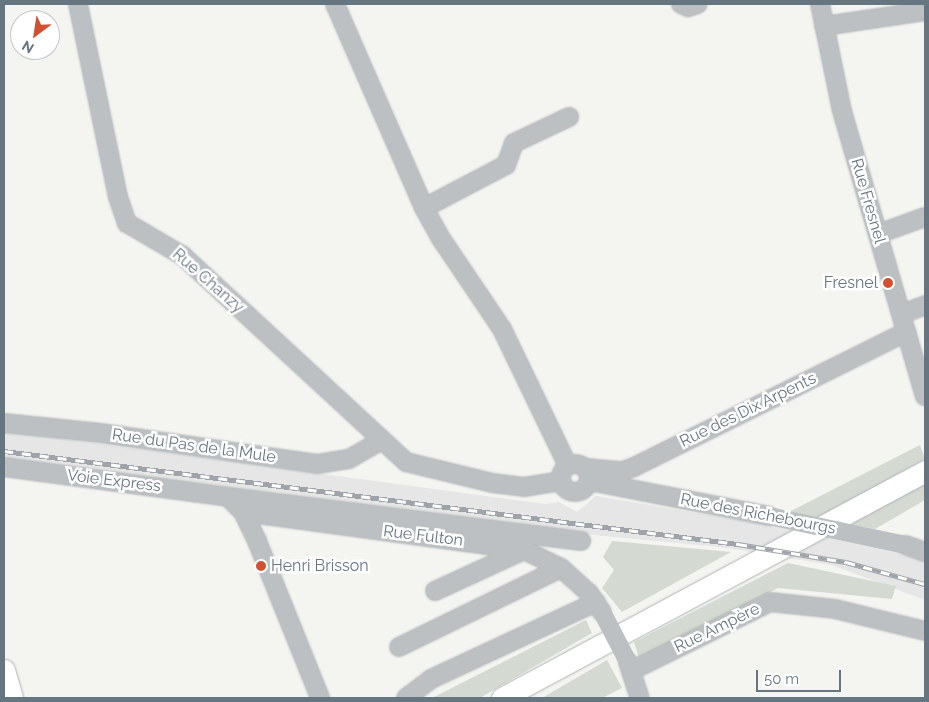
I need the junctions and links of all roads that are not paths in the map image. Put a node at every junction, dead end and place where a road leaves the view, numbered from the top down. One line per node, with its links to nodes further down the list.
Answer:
1 (78, 4): 17 (street, Rue Chanzy)
2 (335, 4): 9 (street)
3 (681, 4): 4 (street)
4 (698, 4)
5 (823, 5): 7 (street, Rue Fresnel)
6 (925, 11): 7 (street)
7 (824, 26): 11 (street, Rue Fresnel)
8 (569, 117): 9 (street)
9 (424, 208): 21 (street)
10 (925, 217): 11 (street)
11 (878, 234): 13 (street, Rue Fresnel)
12 (925, 305): 13 (street)
13 (902, 314): 14 (street, Rue Fresnel)
14 (906, 332): 15 (street, Rue Fresnel); 19 (street, Rue des Dix Arpents)
15 (925, 396)
16 (4, 423): 17 (street, Rue du Pas de la Mule)
17 (380, 441): 21 (street, Rue Chanzy)
18 (4, 467): 23 (street, Voie Express)
19 (626, 470): 21 (street, Rue des Dix Arpents); 22 (street)
20 (925, 470): 38 (main road)
21 (576, 474): 22 (street, Rue des Richebourgs)
22 (634, 489): 27 (street, Rue des Richebourgs, bridge)
23 (226, 496): 24 (street); 25 (street, Voie Express)
24 (243, 512): 26 (street, Rue Fulton); 36 (street)
25 (581, 541)
26 (524, 550): 28 (street, Rue Fulton); 29 (street)
27 (925, 552)
28 (561, 568): 30 (street, Rue Fulton); 32 (street)
29 (436, 591)
30 (596, 603): 33 (street, Rue Fulton, bridge); 37 (street)
31 (925, 631): 33 (street, Rue Ampère)
32 (399, 646)
33 (629, 666): 39 (street, Rue Fulton)
34 (4, 670): 35 (main road)
35 (12, 698)
36 (320, 698)
37 (406, 698)
38 (502, 698)
39 (640, 698)

